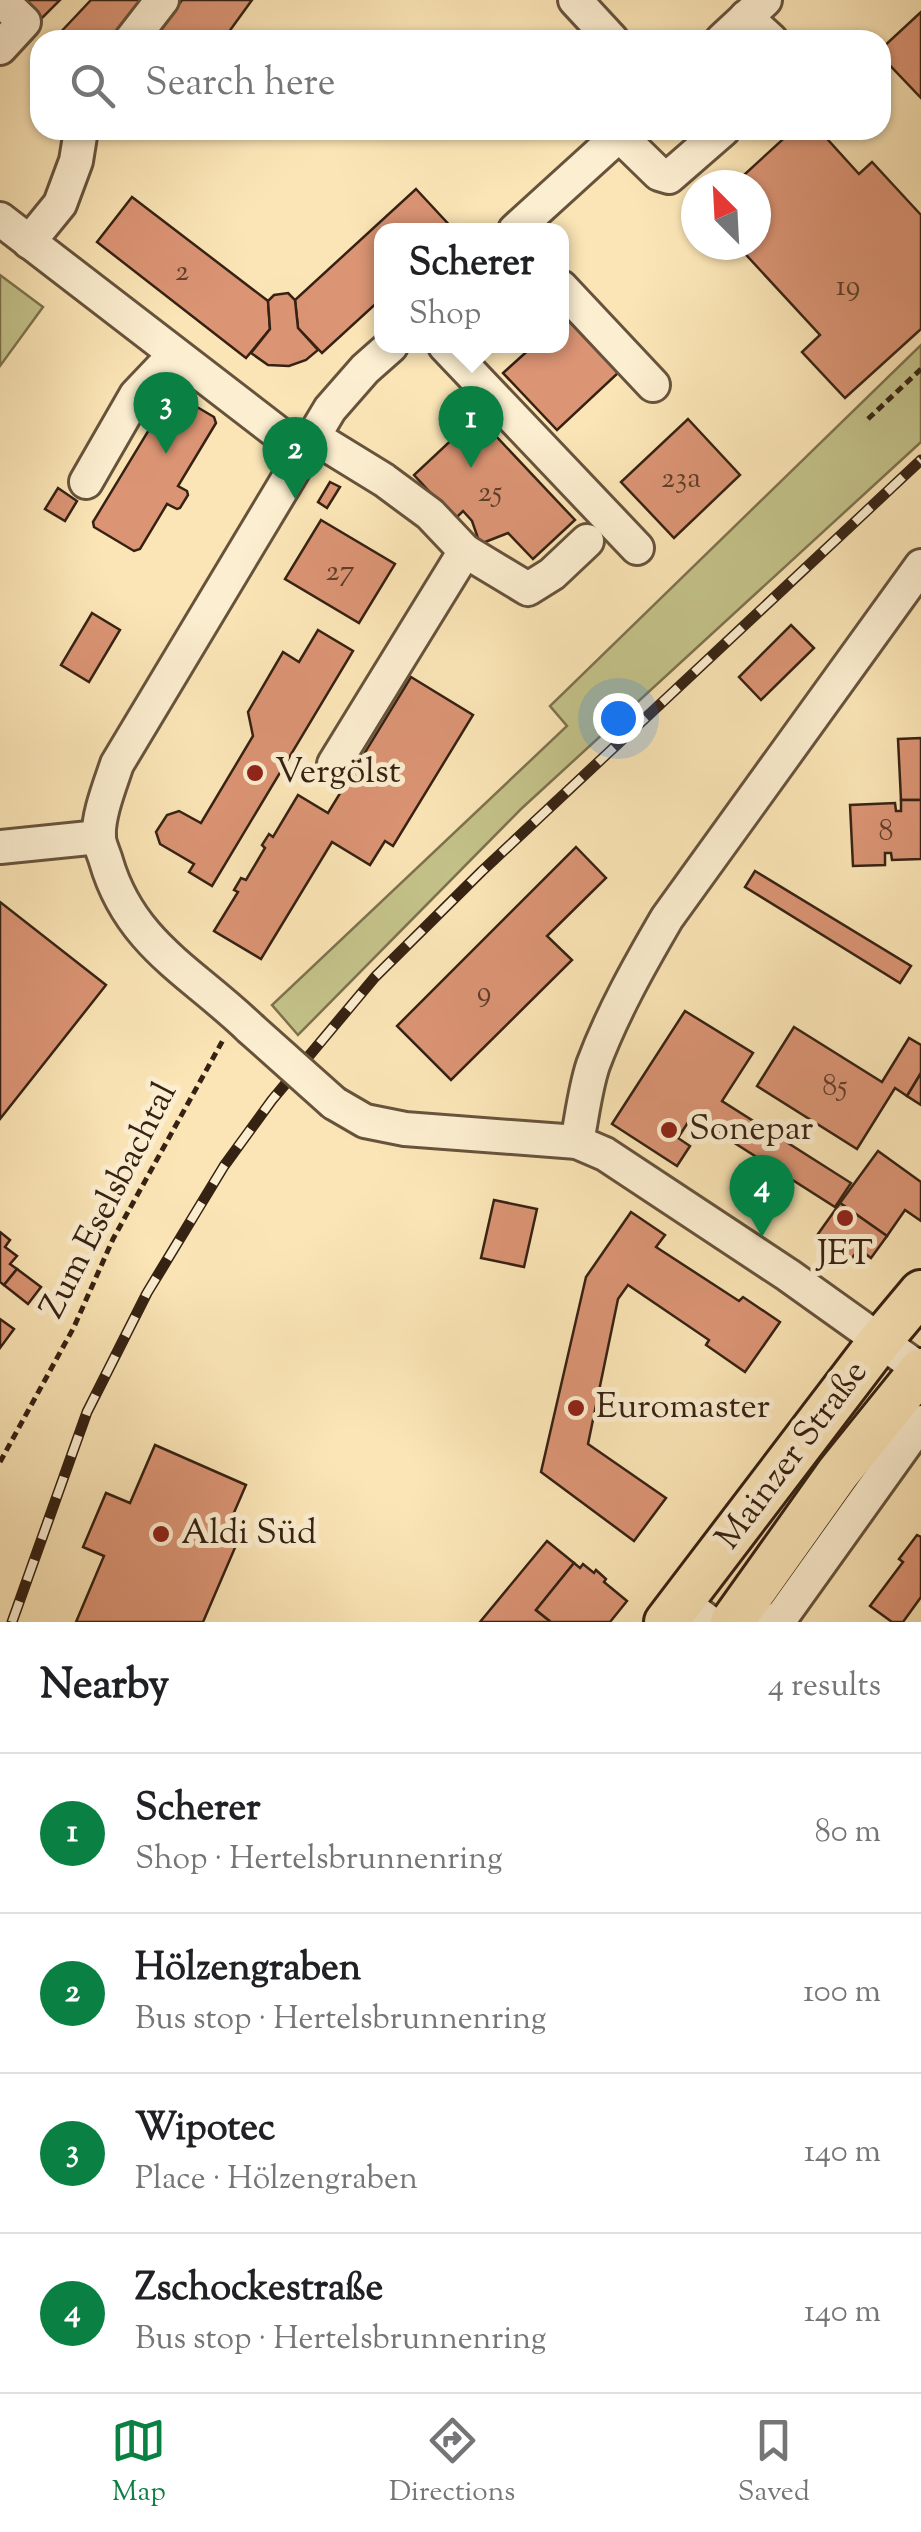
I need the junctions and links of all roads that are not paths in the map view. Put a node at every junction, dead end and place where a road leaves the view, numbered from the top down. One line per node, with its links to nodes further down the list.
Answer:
1 (1, 0): 8 (street)
2 (162, 0): 5 (street)
3 (576, 0): 6 (street)
4 (756, 9): 7 (street)
5 (140, 30)
6 (603, 30)
7 (733, 30)
8 (0, 48)
9 (79, 140): 15 (street)
10 (613, 140): 14 (street)
11 (629, 140): 12 (street)
12 (711, 140)
13 (0, 220): 15 (street)
14 (523, 223)
15 (29, 242): 19 (street)
16 (569, 295): 20 (street)
17 (382, 353): 21 (street)
18 (452, 353): 24 (street)
19 (174, 354): 21 (street); 22 (street)
20 (653, 384)
21 (309, 445): 25 (street); 28 (street)
22 (86, 482)
23 (587, 541): 25 (street)
24 (637, 548)
25 (465, 551): 27 (street)
26 (921, 566): 30 (street)
27 (334, 764)
28 (99, 837): 29 (street); 30 (street, bridge)
29 (0, 847)
30 (577, 1142): 32 (street)
31 (921, 1292): 32 (main road, Mainzer Straße)
32 (880, 1340): 33 (street); 35 (main road, Mainzer Straße)
33 (921, 1370): 36 (main road, Mainzer Straße)
34 (921, 1422): 37 (street)
35 (686, 1615)
36 (732, 1622)
37 (773, 1622)

